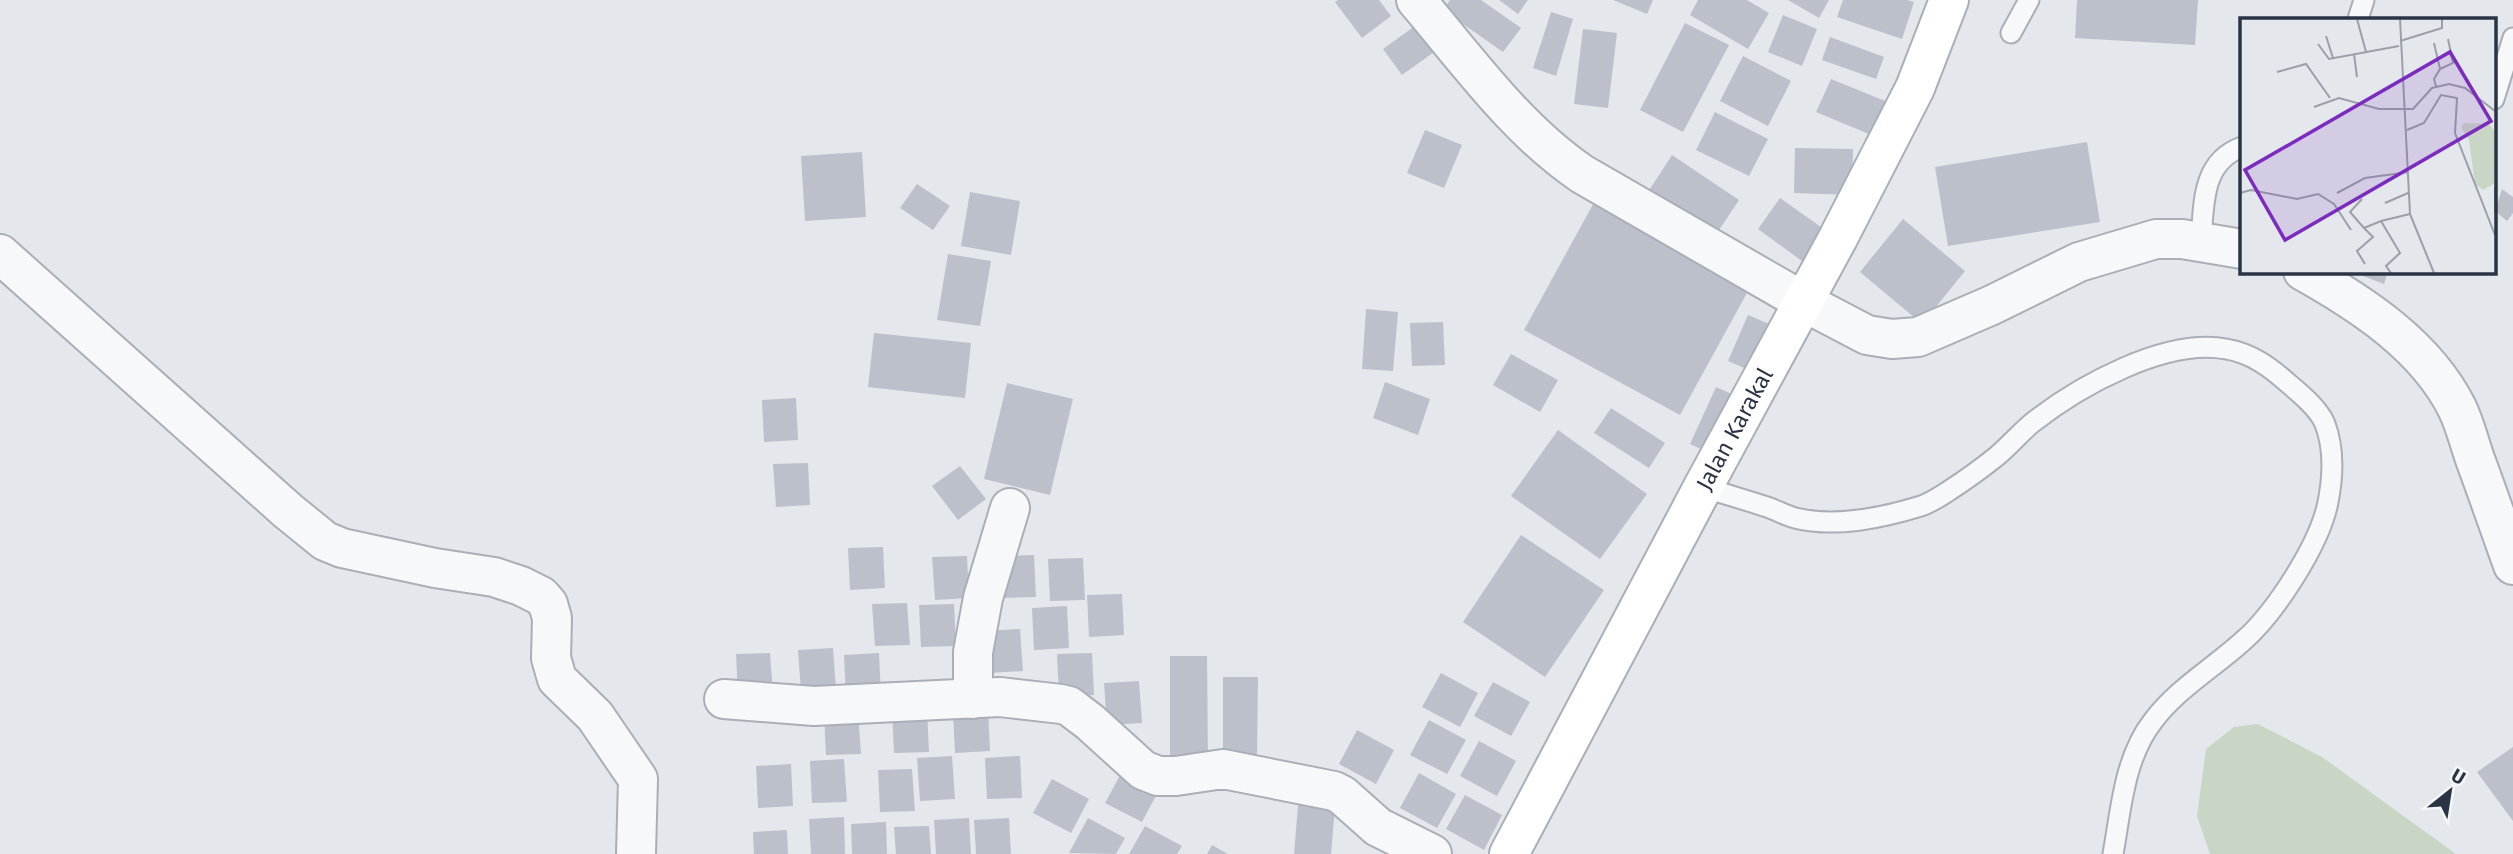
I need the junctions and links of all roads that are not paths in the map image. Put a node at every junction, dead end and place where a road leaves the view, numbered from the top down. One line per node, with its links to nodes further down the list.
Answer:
1 (1416, 0): 14 (street)
2 (1949, 0): 14 (main road, Jalan Karakal)
3 (2029, 0): 6 (lane)
4 (2364, 0): 5 (lane)
5 (2358, 18)
6 (2011, 33)
7 (2513, 38): 8 (lane)
8 (2496, 93)
9 (2240, 148): 10 (lane)
10 (2201, 241): 11 (street); 14 (street)
11 (2240, 249)
12 (0, 254): 20 (street)
13 (2307, 273): 17 (street)
14 (1804, 302): 15 (main road, Jalan Karakal)
15 (1703, 487): 22 (main road, Jalan Karakal); 23 (lane)
16 (1010, 508): 19 (street)
17 (2513, 565)
18 (724, 699): 19 (street)
19 (973, 699): 21 (street)
20 (636, 854)
21 (1432, 854)
22 (1509, 854)
23 (2113, 854)

